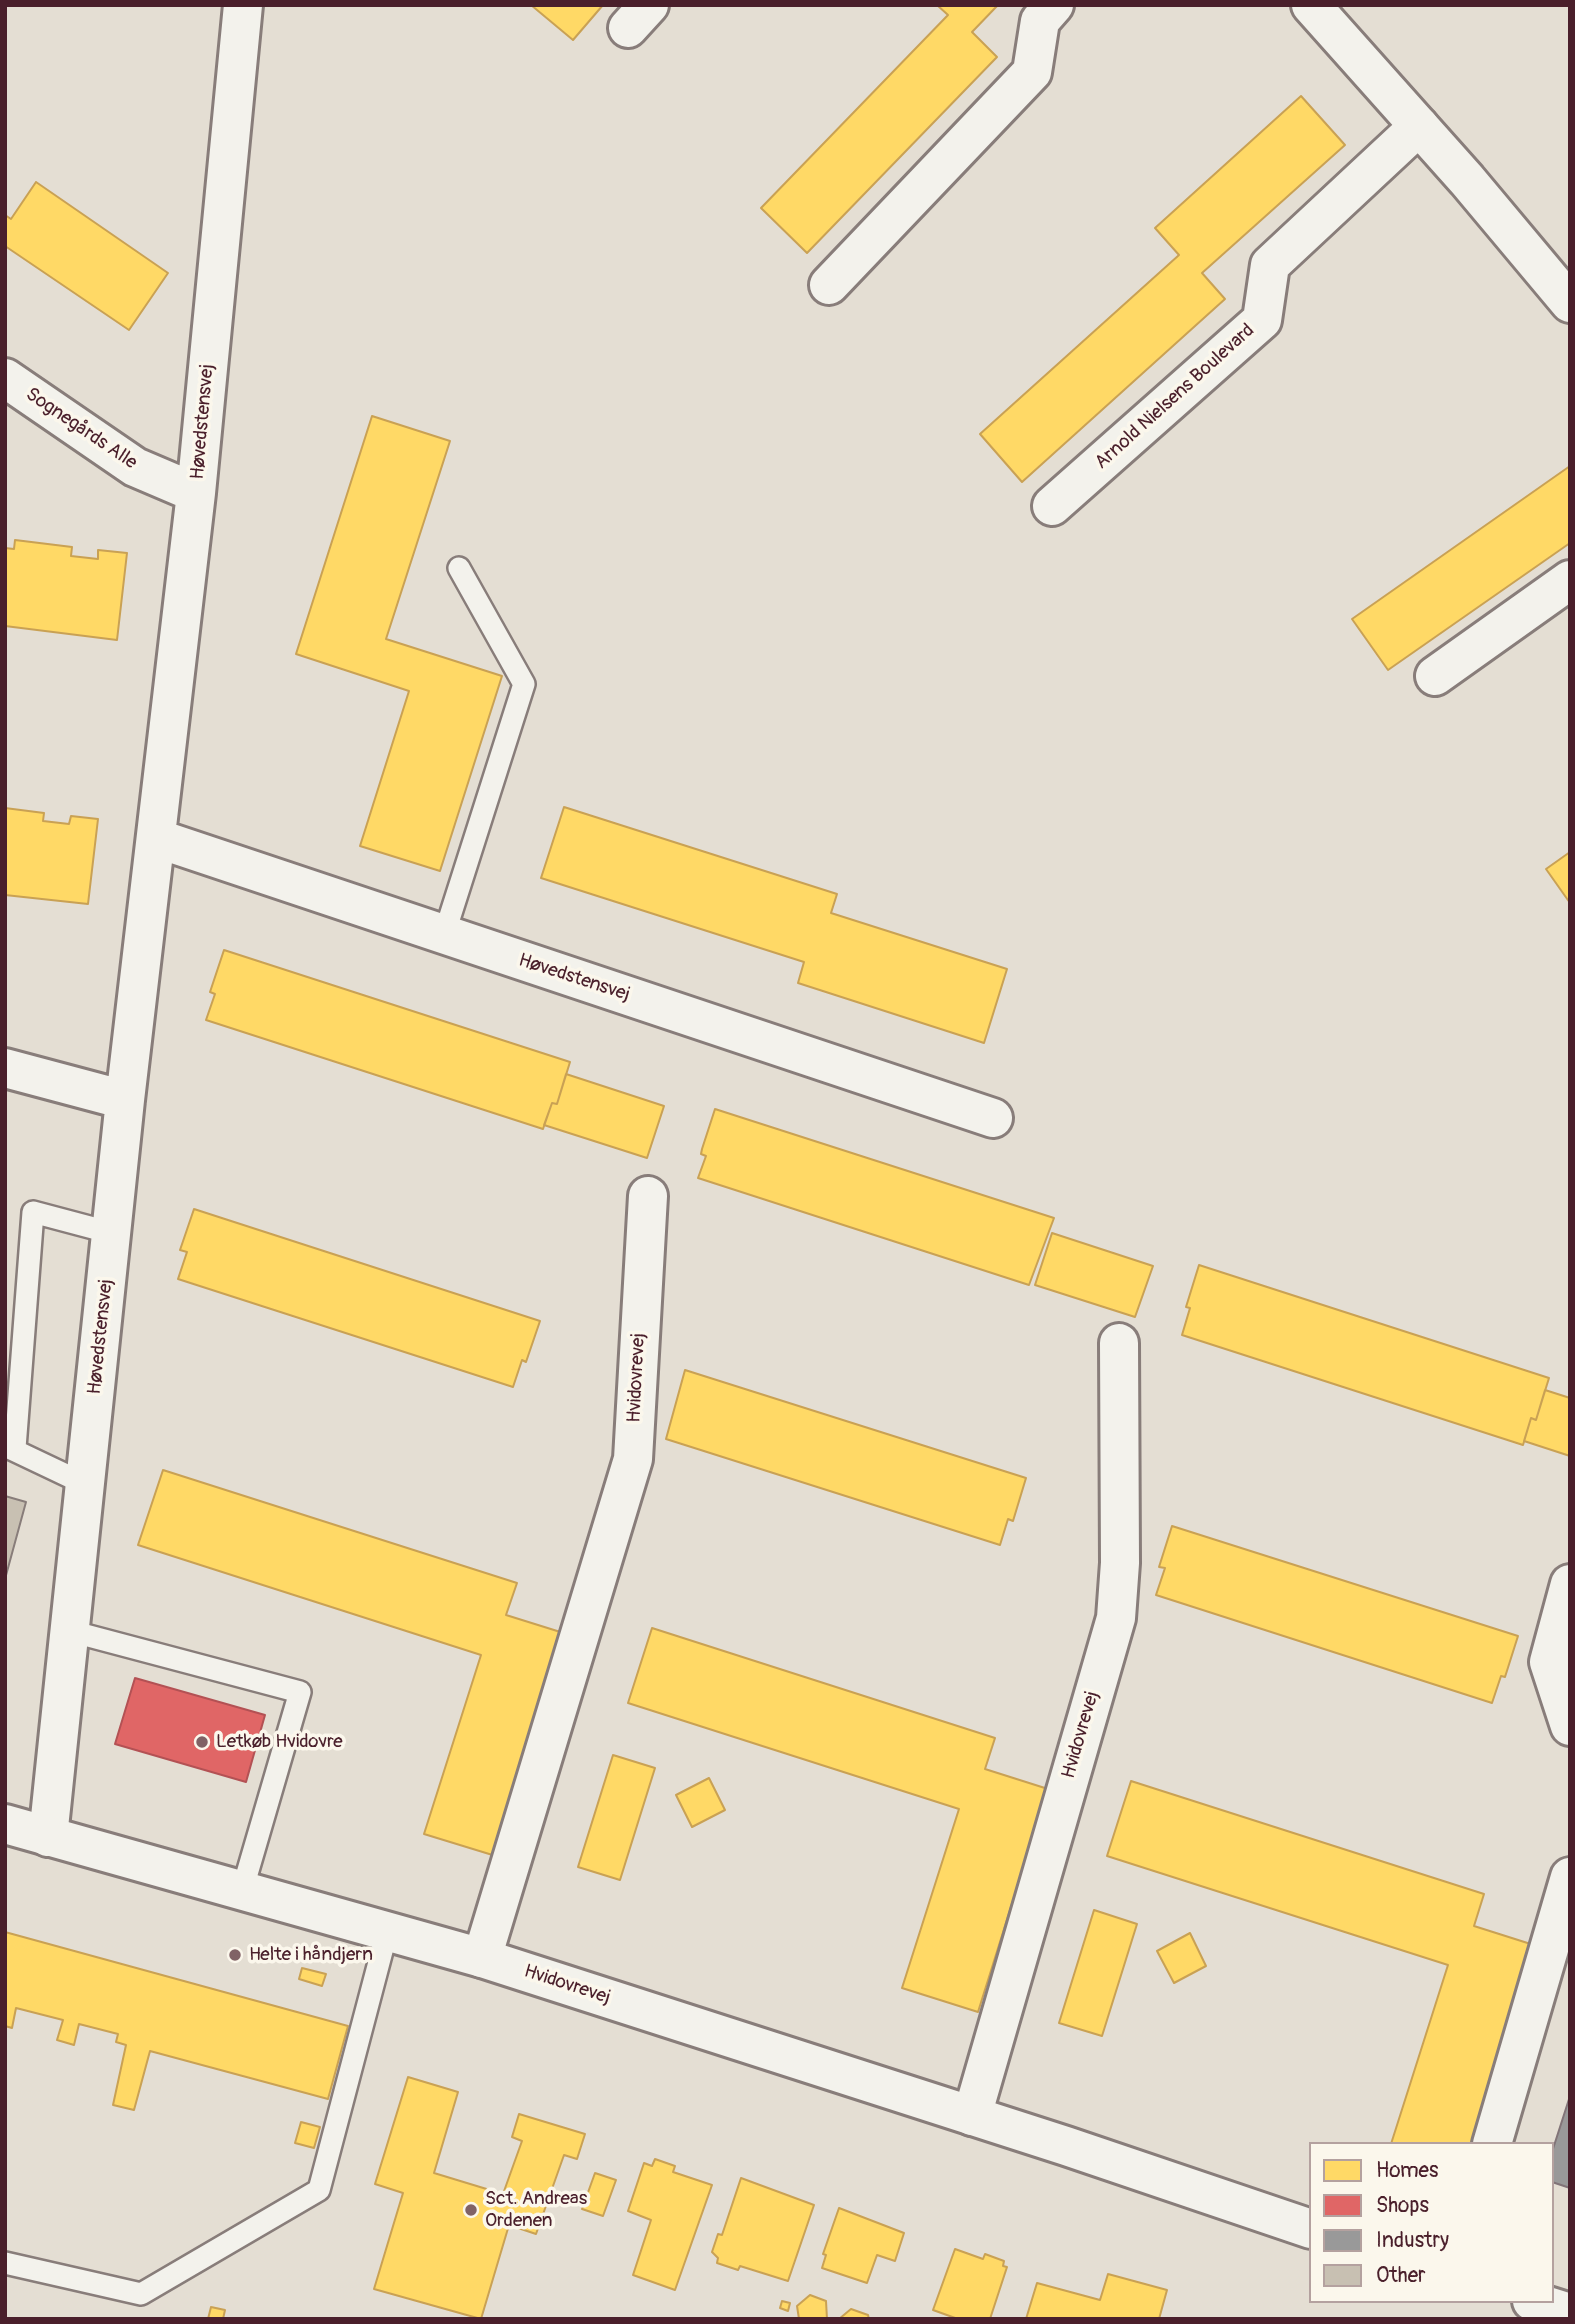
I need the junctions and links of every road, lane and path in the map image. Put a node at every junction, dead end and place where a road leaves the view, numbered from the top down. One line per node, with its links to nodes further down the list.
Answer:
1 (243, 5): 8 (street, Høvedstensvej)
2 (1054, 5): 5 (street)
3 (1311, 5): 4 (street)
4 (1419, 126): 6 (street); 9 (street, Arnold Nielsens Boulevard)
5 (829, 285)
6 (1570, 303)
7 (5, 378): 8 (street, Sognegårds Alle)
8 (196, 493): 13 (street, Høvedstensvej)
9 (1052, 506)
10 (460, 568): 14 (lane)
11 (1570, 580): 12 (street)
12 (1435, 676)
13 (156, 838): 14 (street, Høvedstensvej); 16 (street, Høvedstensvej)
14 (444, 935): 17 (street, Høvedstensvej)
15 (5, 1068): 16 (street)
16 (125, 1100): 19 (street, Høvedstensvej)
17 (993, 1118)
18 (648, 1196): 31 (street, Hvidovrevej)
19 (111, 1233): 21 (lane); 22 (street, Høvedstensvej)
20 (1119, 1343): 32 (street, Hvidovrevej)
21 (10, 1447): 22 (lane)
22 (85, 1484): 24 (street, Høvedstensvej)
23 (1570, 1584): 25 (street)
24 (70, 1631): 27 (street, Høvedstensvej); 29 (lane)
25 (1570, 1726)
26 (5, 1824): 27 (street, Hvidovrevej)
27 (48, 1837): 29 (street, Hvidovrevej)
28 (1570, 1877): 33 (street)
29 (242, 1891): 30 (street, Hvidovrevej)
30 (387, 1932): 31 (street, Hvidovrevej); 35 (lane)
31 (482, 1958): 32 (street, Hvidovrevej)
32 (972, 2116): 34 (street, Hvidovrevej)
33 (1493, 2142)
34 (1309, 2228)
35 (5, 2263)
36 (1538, 2303): 37 (street)
37 (1570, 2313)

